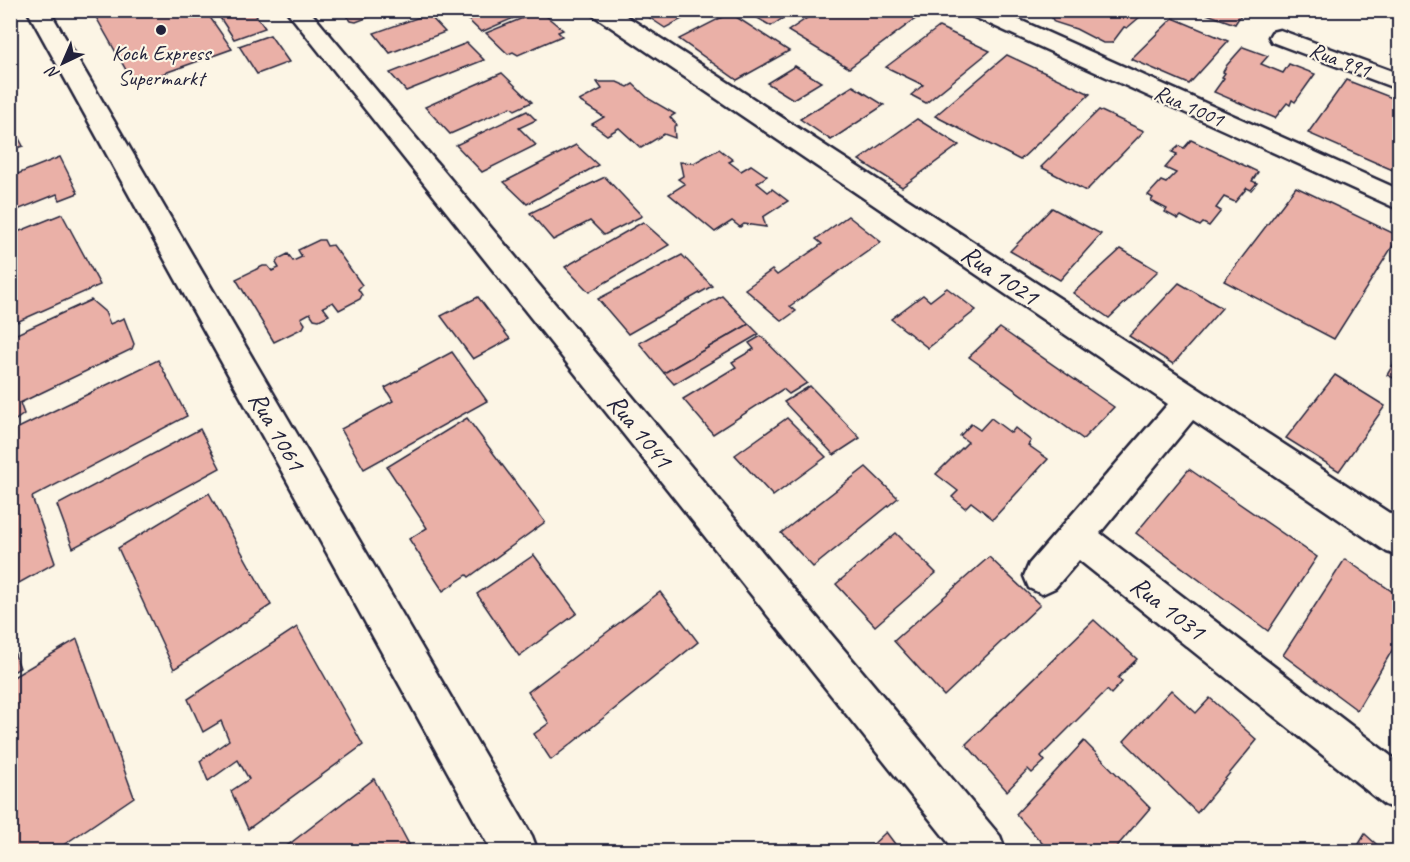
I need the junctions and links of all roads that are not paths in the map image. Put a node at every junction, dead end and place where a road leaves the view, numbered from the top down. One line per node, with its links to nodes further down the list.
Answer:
1 (38, 10): 13 (street, Rua 1061)
2 (297, 10): 14 (street, Rua 1041)
3 (601, 10): 8 (street, Rua 1021)
4 (978, 10): 7 (street, Rua 1001)
5 (1280, 37): 6 (street, Rua 991)
6 (1400, 83)
7 (1400, 201)
8 (1190, 401): 9 (street); 10 (street, Rua 1021)
9 (1076, 536): 11 (street); 12 (street, Rua 1031)
10 (1400, 540)
11 (1042, 576)
12 (1400, 790)
13 (516, 852)
14 (984, 852)

